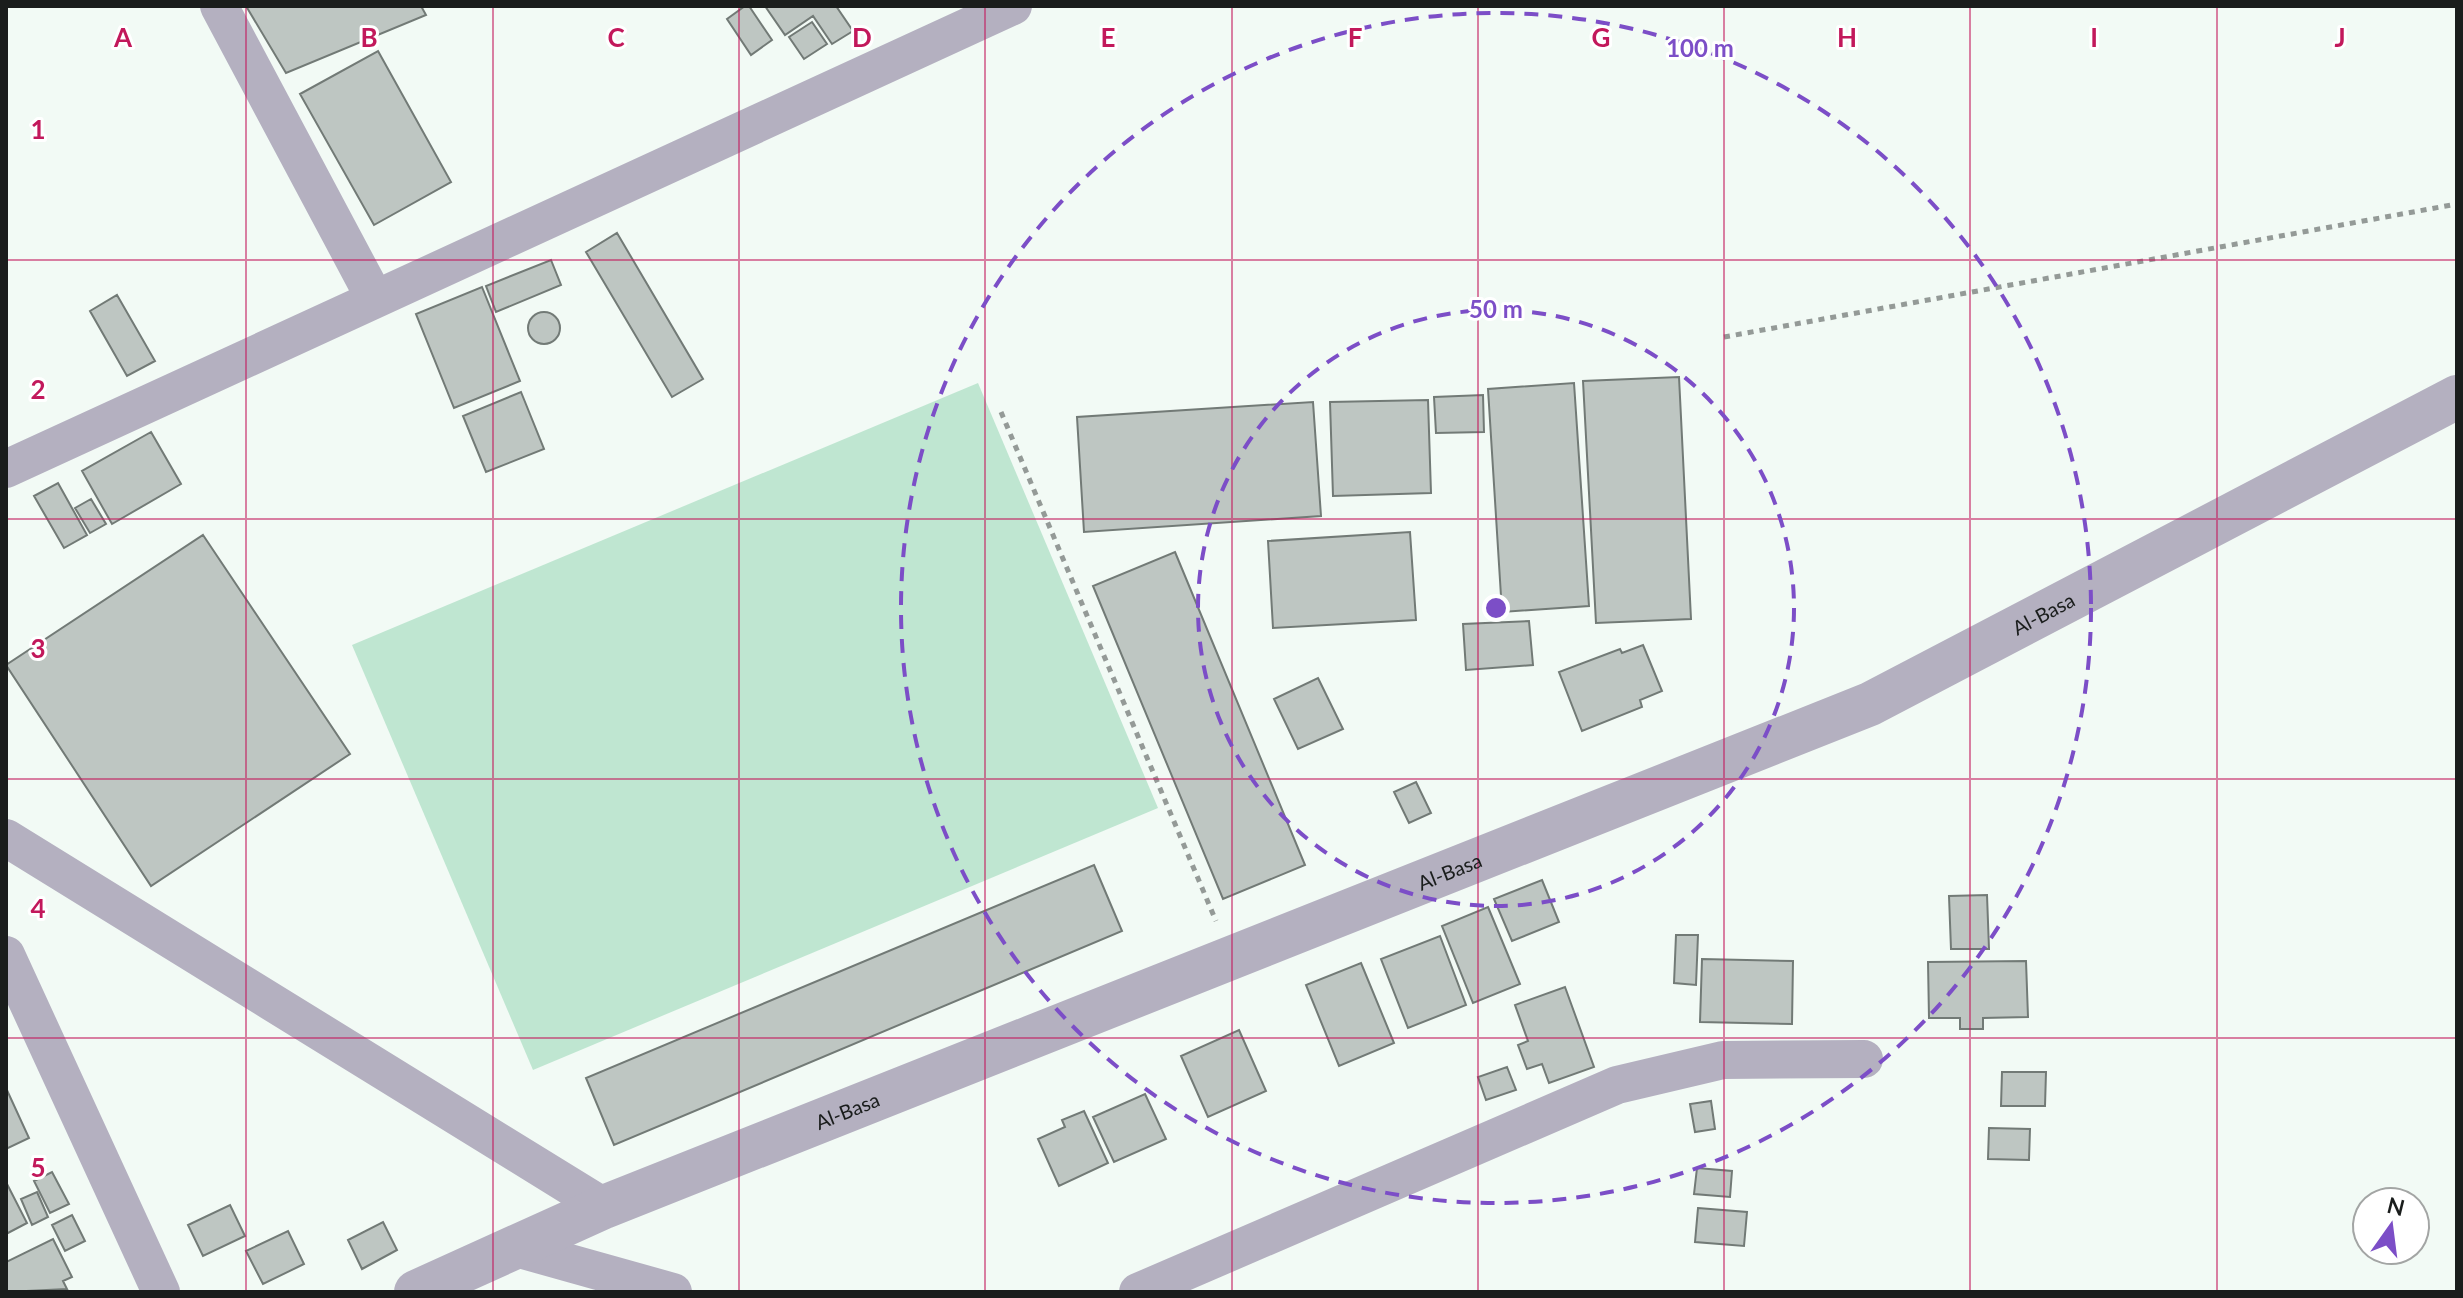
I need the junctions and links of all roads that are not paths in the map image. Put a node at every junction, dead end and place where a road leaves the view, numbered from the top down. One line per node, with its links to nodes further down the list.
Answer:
1 (219, 6): 3 (street)
2 (1013, 6): 3 (street)
3 (374, 297): 5 (street)
4 (2457, 397): 9 (street, Al-Basa)
5 (6, 469)
6 (6, 838): 9 (street)
7 (6, 955): 11 (street)
8 (1864, 1059): 14 (street)
9 (604, 1207): 10 (street, Al-Basa)
10 (516, 1248): 12 (street, Al-Basa); 13 (street)
11 (161, 1292)
12 (416, 1292)
13 (673, 1292)
14 (1138, 1292)

